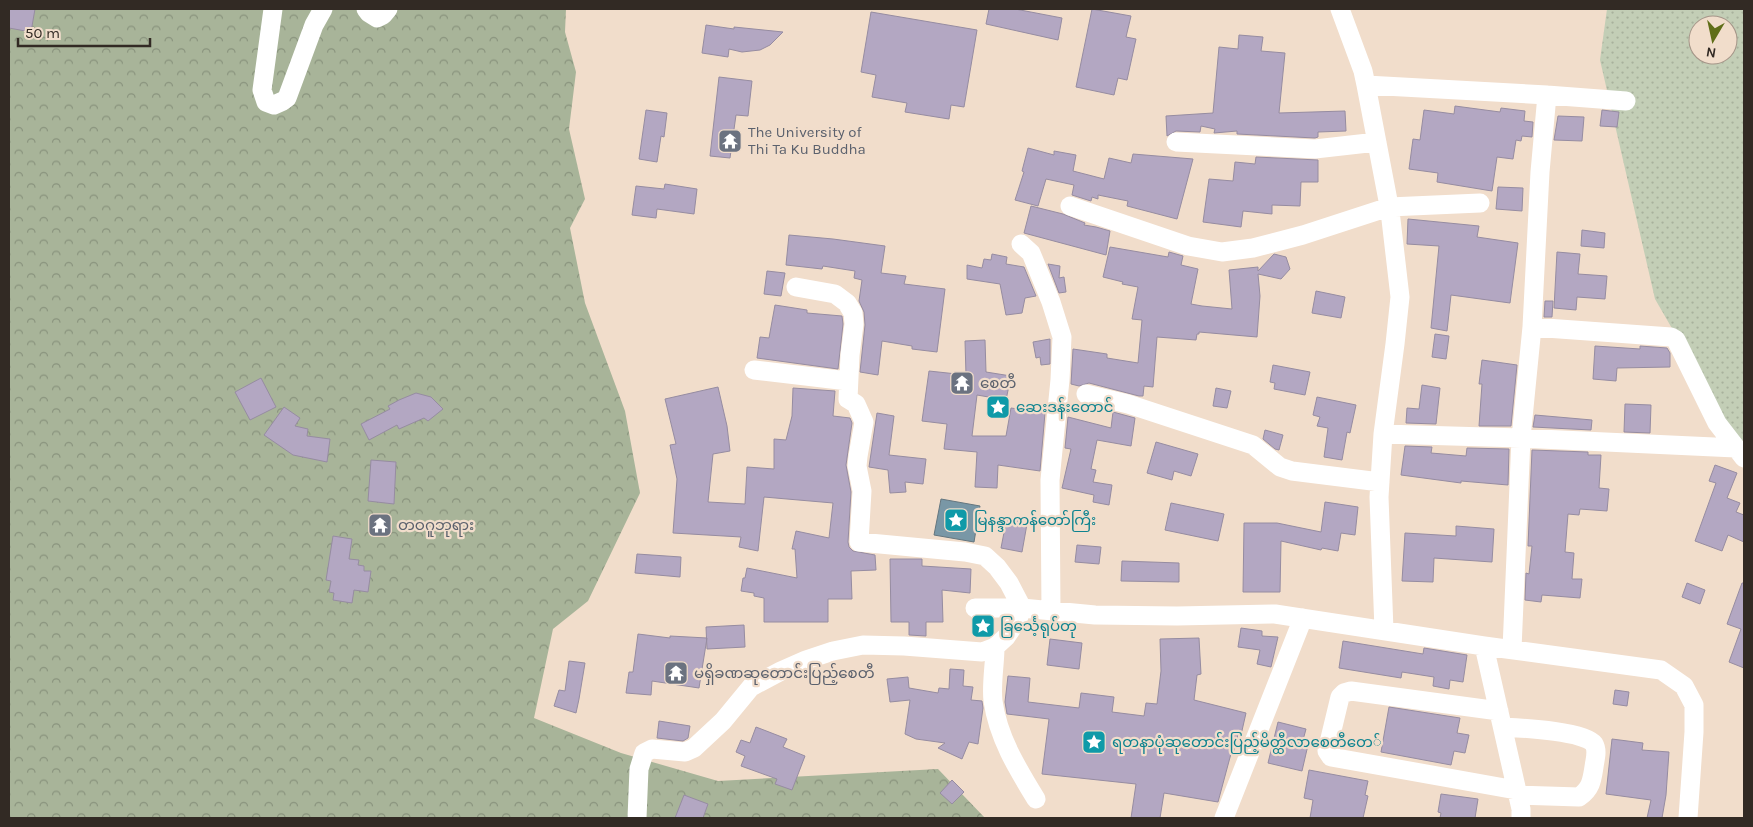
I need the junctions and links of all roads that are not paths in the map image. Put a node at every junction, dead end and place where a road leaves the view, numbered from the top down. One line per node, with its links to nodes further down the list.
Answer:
1 (273, 9): 2 (street)
2 (323, 9)
3 (366, 9): 4 (street)
4 (388, 9)
5 (1340, 9): 6 (street)
6 (1366, 85): 7 (street); 10 (street)
7 (1547, 95): 8 (street); 16 (street)
8 (1626, 101)
9 (1176, 142): 10 (street)
10 (1377, 142): 13 (street)
11 (1480, 203): 13 (street)
12 (1070, 206): 13 (street)
13 (1389, 207): 20 (street)
14 (1021, 244): 26 (street)
15 (796, 287): 18 (street)
16 (1532, 327): 21 (street); 22 (street)
17 (754, 370): 18 (street)
18 (848, 381): 25 (street)
19 (1086, 394): 23 (street)
20 (1383, 434): 21 (street); 23 (street)
21 (1521, 438): 22 (street); 31 (street)
22 (1740, 453)
23 (1380, 482): 28 (street)
24 (975, 608): 25 (street)
25 (1022, 608): 26 (street); 30 (street)
26 (1051, 611): 27 (street)
27 (1302, 618): 28 (street); 36 (street)
28 (1384, 630): 29 (street)
29 (1484, 646): 31 (street); 32 (street)
30 (995, 647): 34 (street); 35 (street)
31 (1512, 649): 38 (street)
32 (1501, 719): 33 (street); 33 (street); 33 (street)
33 (1517, 792): 37 (street)
34 (1036, 799)
35 (637, 818)
36 (1224, 818)
37 (1521, 818)
38 (1688, 818)

